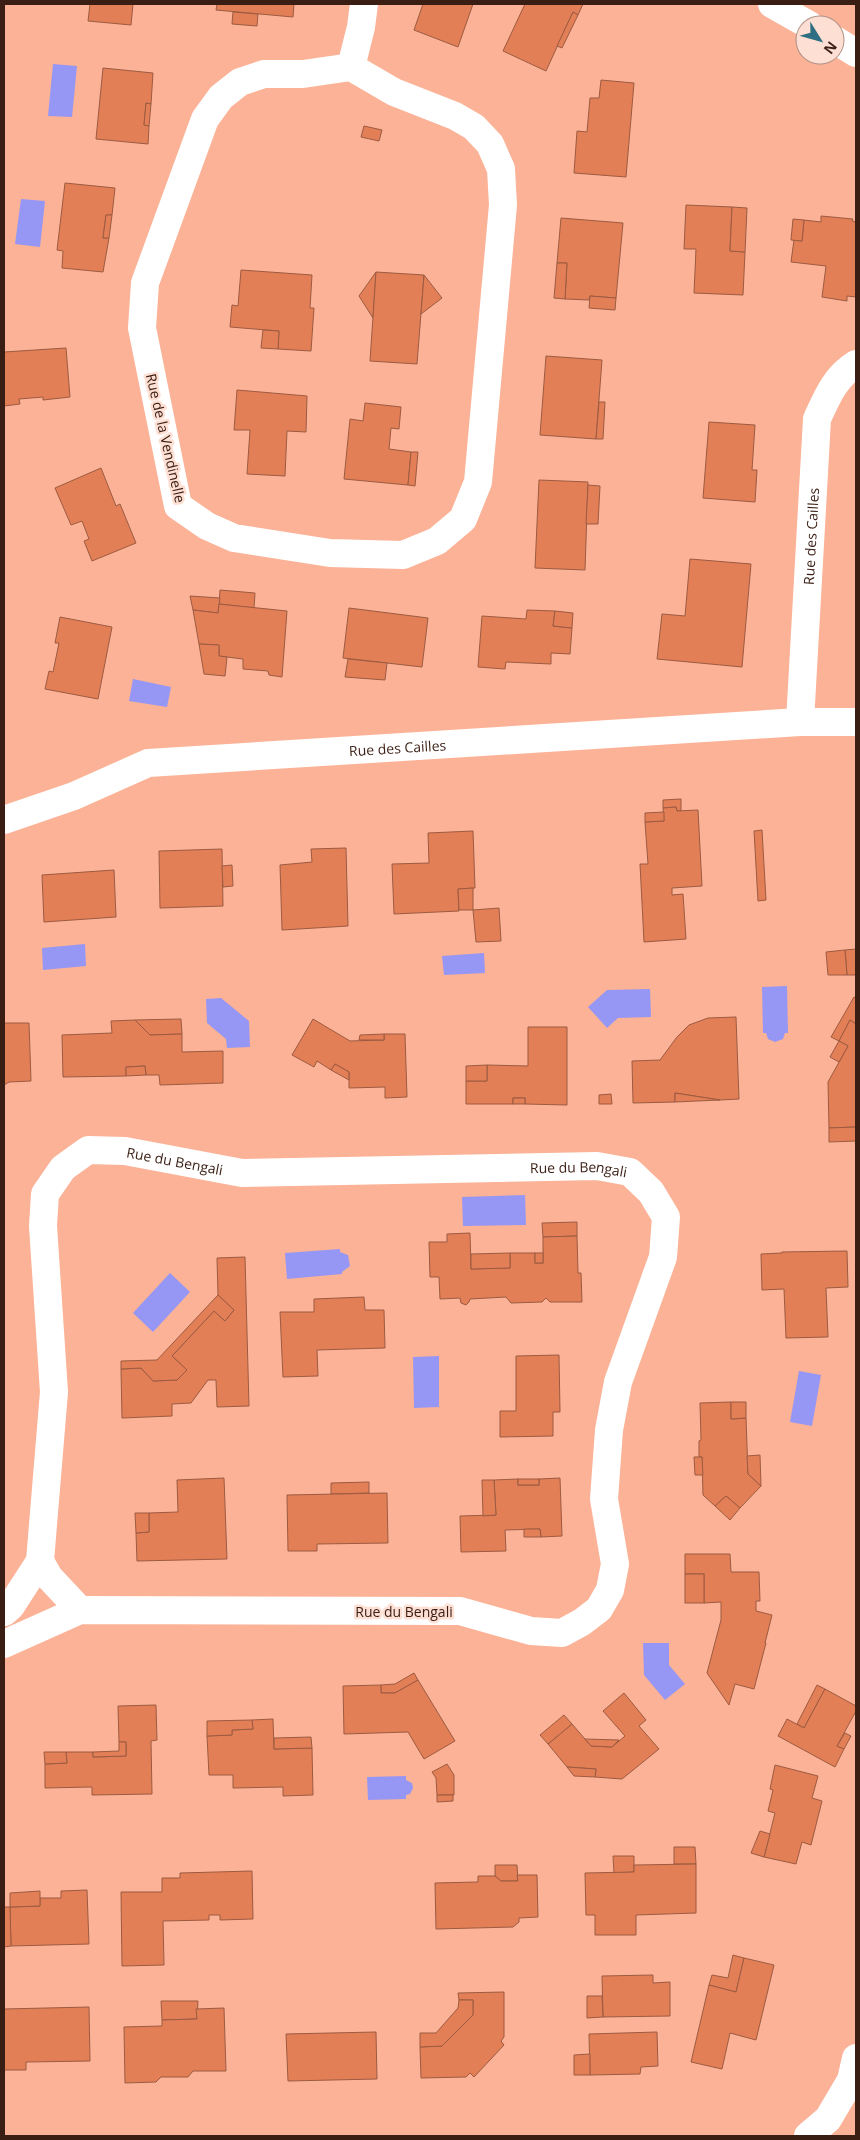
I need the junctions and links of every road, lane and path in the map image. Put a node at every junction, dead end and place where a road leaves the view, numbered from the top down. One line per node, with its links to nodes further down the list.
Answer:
1 (364, 4): 6 (street)
2 (772, 4): 3 (street)
3 (795, 17)
4 (845, 46): 5 (street)
5 (856, 53)
6 (351, 67): 6 (street, Rue de la Vendinelle)
7 (856, 364): 8 (street, Rue des Cailles)
8 (800, 722): 9 (street, Rue des Cailles); 10 (street, Rue des Cailles)
9 (856, 722)
10 (5, 817)
11 (40, 1561): 12 (street); 12 (street, Rue du Bengali); 13 (street, Rue du Bengali)
12 (80, 1610): 14 (street, Rue du Bengali)
13 (4, 1612)
14 (4, 1644)
15 (856, 2058): 16 (street)
16 (808, 2136)

